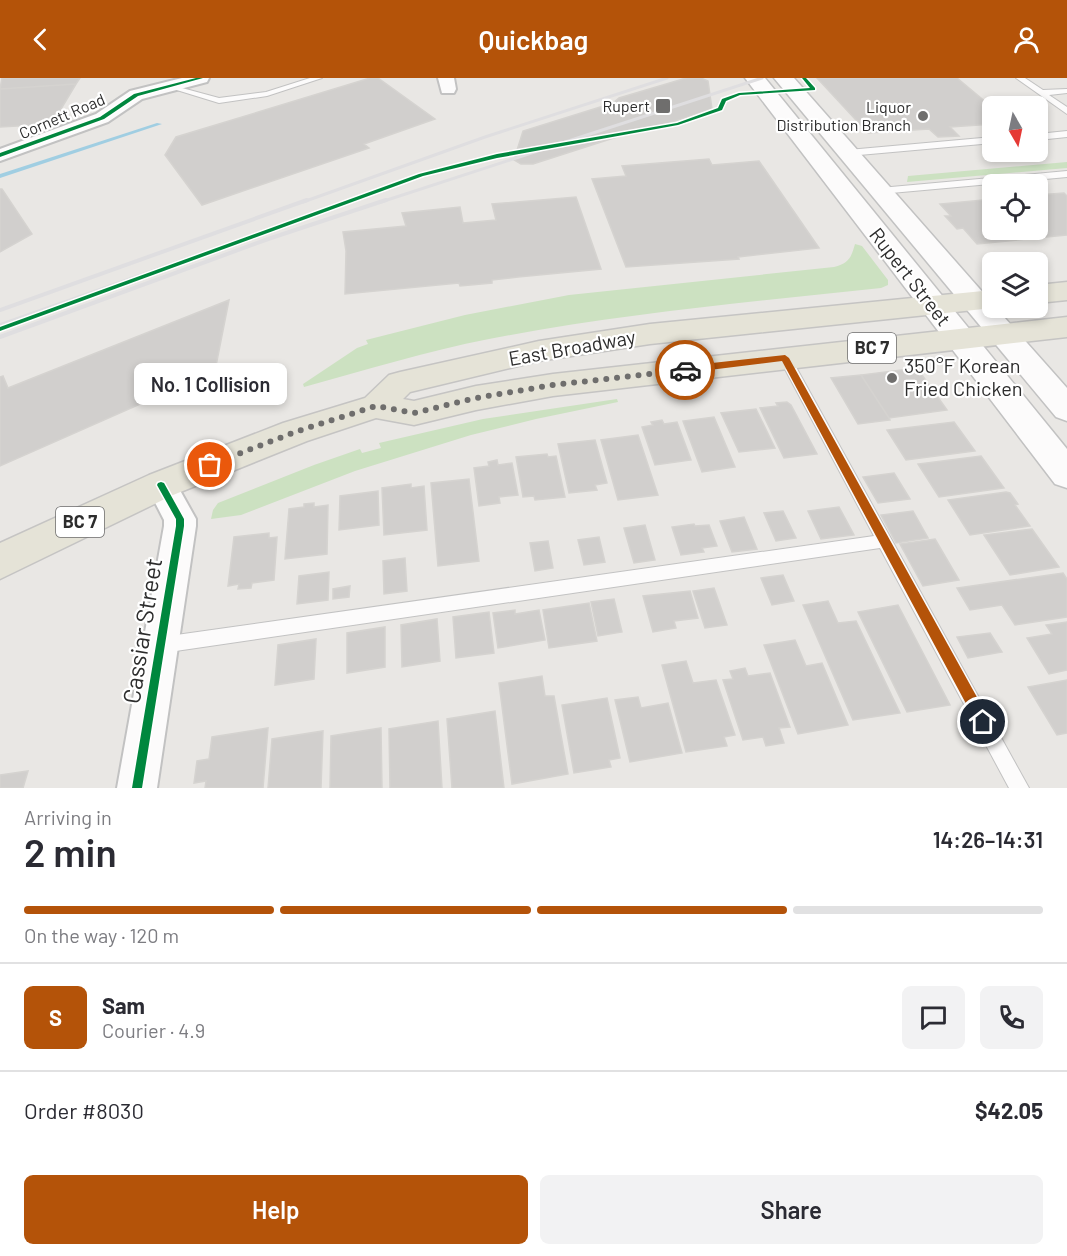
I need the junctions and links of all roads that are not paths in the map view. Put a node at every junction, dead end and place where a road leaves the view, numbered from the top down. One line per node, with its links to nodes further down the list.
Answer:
1 (129, 78): 10 (street)
2 (201, 78): 7 (street, Cornett Road)
3 (318, 78): 7 (lane)
4 (755, 78): 23 (main road, Rupert Street)
5 (784, 78): 15 (main road, Rupert Street)
6 (1020, 78): 9 (lane)
7 (171, 87): 10 (street, Cornett Road)
8 (1067, 90): 9 (lane)
9 (1041, 93): 11 (lane)
10 (136, 95): 16 (street, Cornett Road)
11 (1067, 111)
12 (1067, 134): 13 (lane)
13 (1048, 136)
14 (982, 142): 15 (lane)
15 (848, 153): 18 (main road, Rupert Street)
16 (0, 154)
17 (1067, 174): 18 (lane)
18 (880, 191): 21 (main road, Rupert Street)
19 (1067, 291): 20 (main road)
20 (1048, 293)
21 (982, 298)
22 (982, 300): 23 (main road, East Broadway / BC 7)
23 (932, 305): 27 (main road, Rupert Street); 29 (main road, East Broadway / BC 7)
24 (994, 318): 26 (main road, Rupert Street)
25 (1067, 327): 26 (main road, East Broadway / BC 7)
26 (1002, 333): 27 (main road, East Broadway / BC 7); 30 (main road, Rupert Street)
27 (958, 338): 28 (main road, East Broadway / BC 7); 31 (main road, Rupert Street)
28 (785, 358): 29 (main road, East Broadway / BC 7); 33 (lane)
29 (376, 406): 32 (main road, East Broadway / BC 7)
30 (1067, 409)
31 (1067, 474)
32 (161, 485): 34 (main road, BC 7); 35 (street, Cassiar Street)
33 (885, 541): 35 (lane); 37 (lane)
34 (0, 562)
35 (160, 645): 36 (street, Cassiar Street)
36 (137, 788)
37 (1019, 788)

